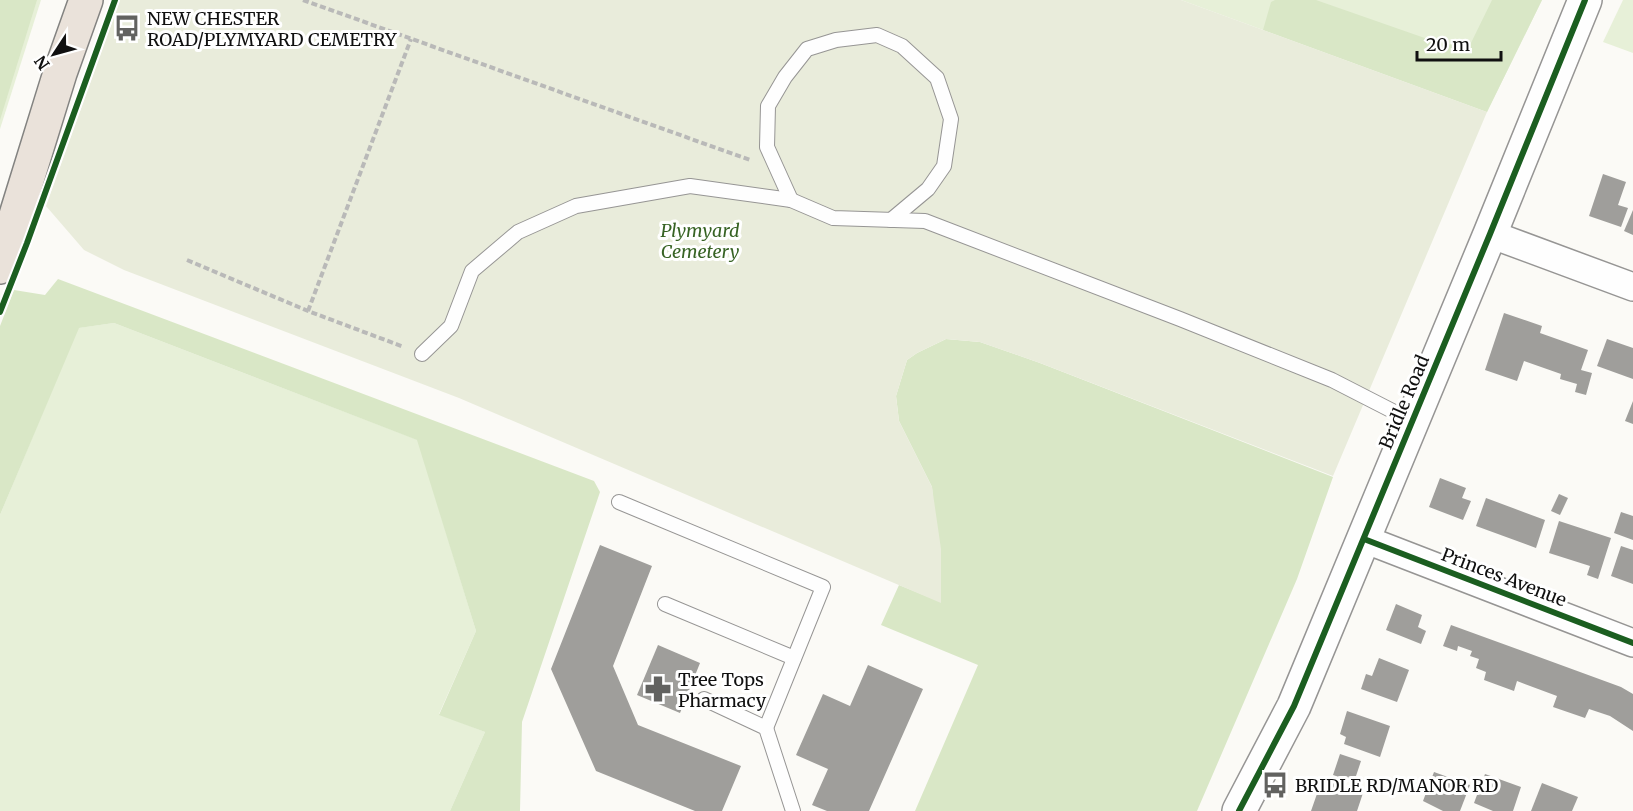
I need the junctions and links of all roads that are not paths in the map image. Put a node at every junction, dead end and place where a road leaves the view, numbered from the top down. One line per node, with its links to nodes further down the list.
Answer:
1 (86, 0): 6 (highway)
2 (1585, 0): 5 (street, Bridle Road)
3 (791, 200): 4 (lane); 4 (lane); 8 (lane)
4 (891, 220): 9 (lane)
5 (1490, 234): 7 (street); 9 (street, Bridle Road)
6 (0, 267)
7 (1633, 287)
8 (422, 354)
9 (1412, 421): 11 (street, Bridle Road)
10 (619, 502): 14 (lane)
11 (1364, 539): 13 (street, Princes Avenue); 18 (street, Bridle Road)
12 (665, 604): 14 (lane)
13 (1633, 643)
14 (794, 658): 16 (lane)
15 (704, 699): 16 (lane)
16 (766, 728): 17 (lane)
17 (793, 811)
18 (1239, 811)

